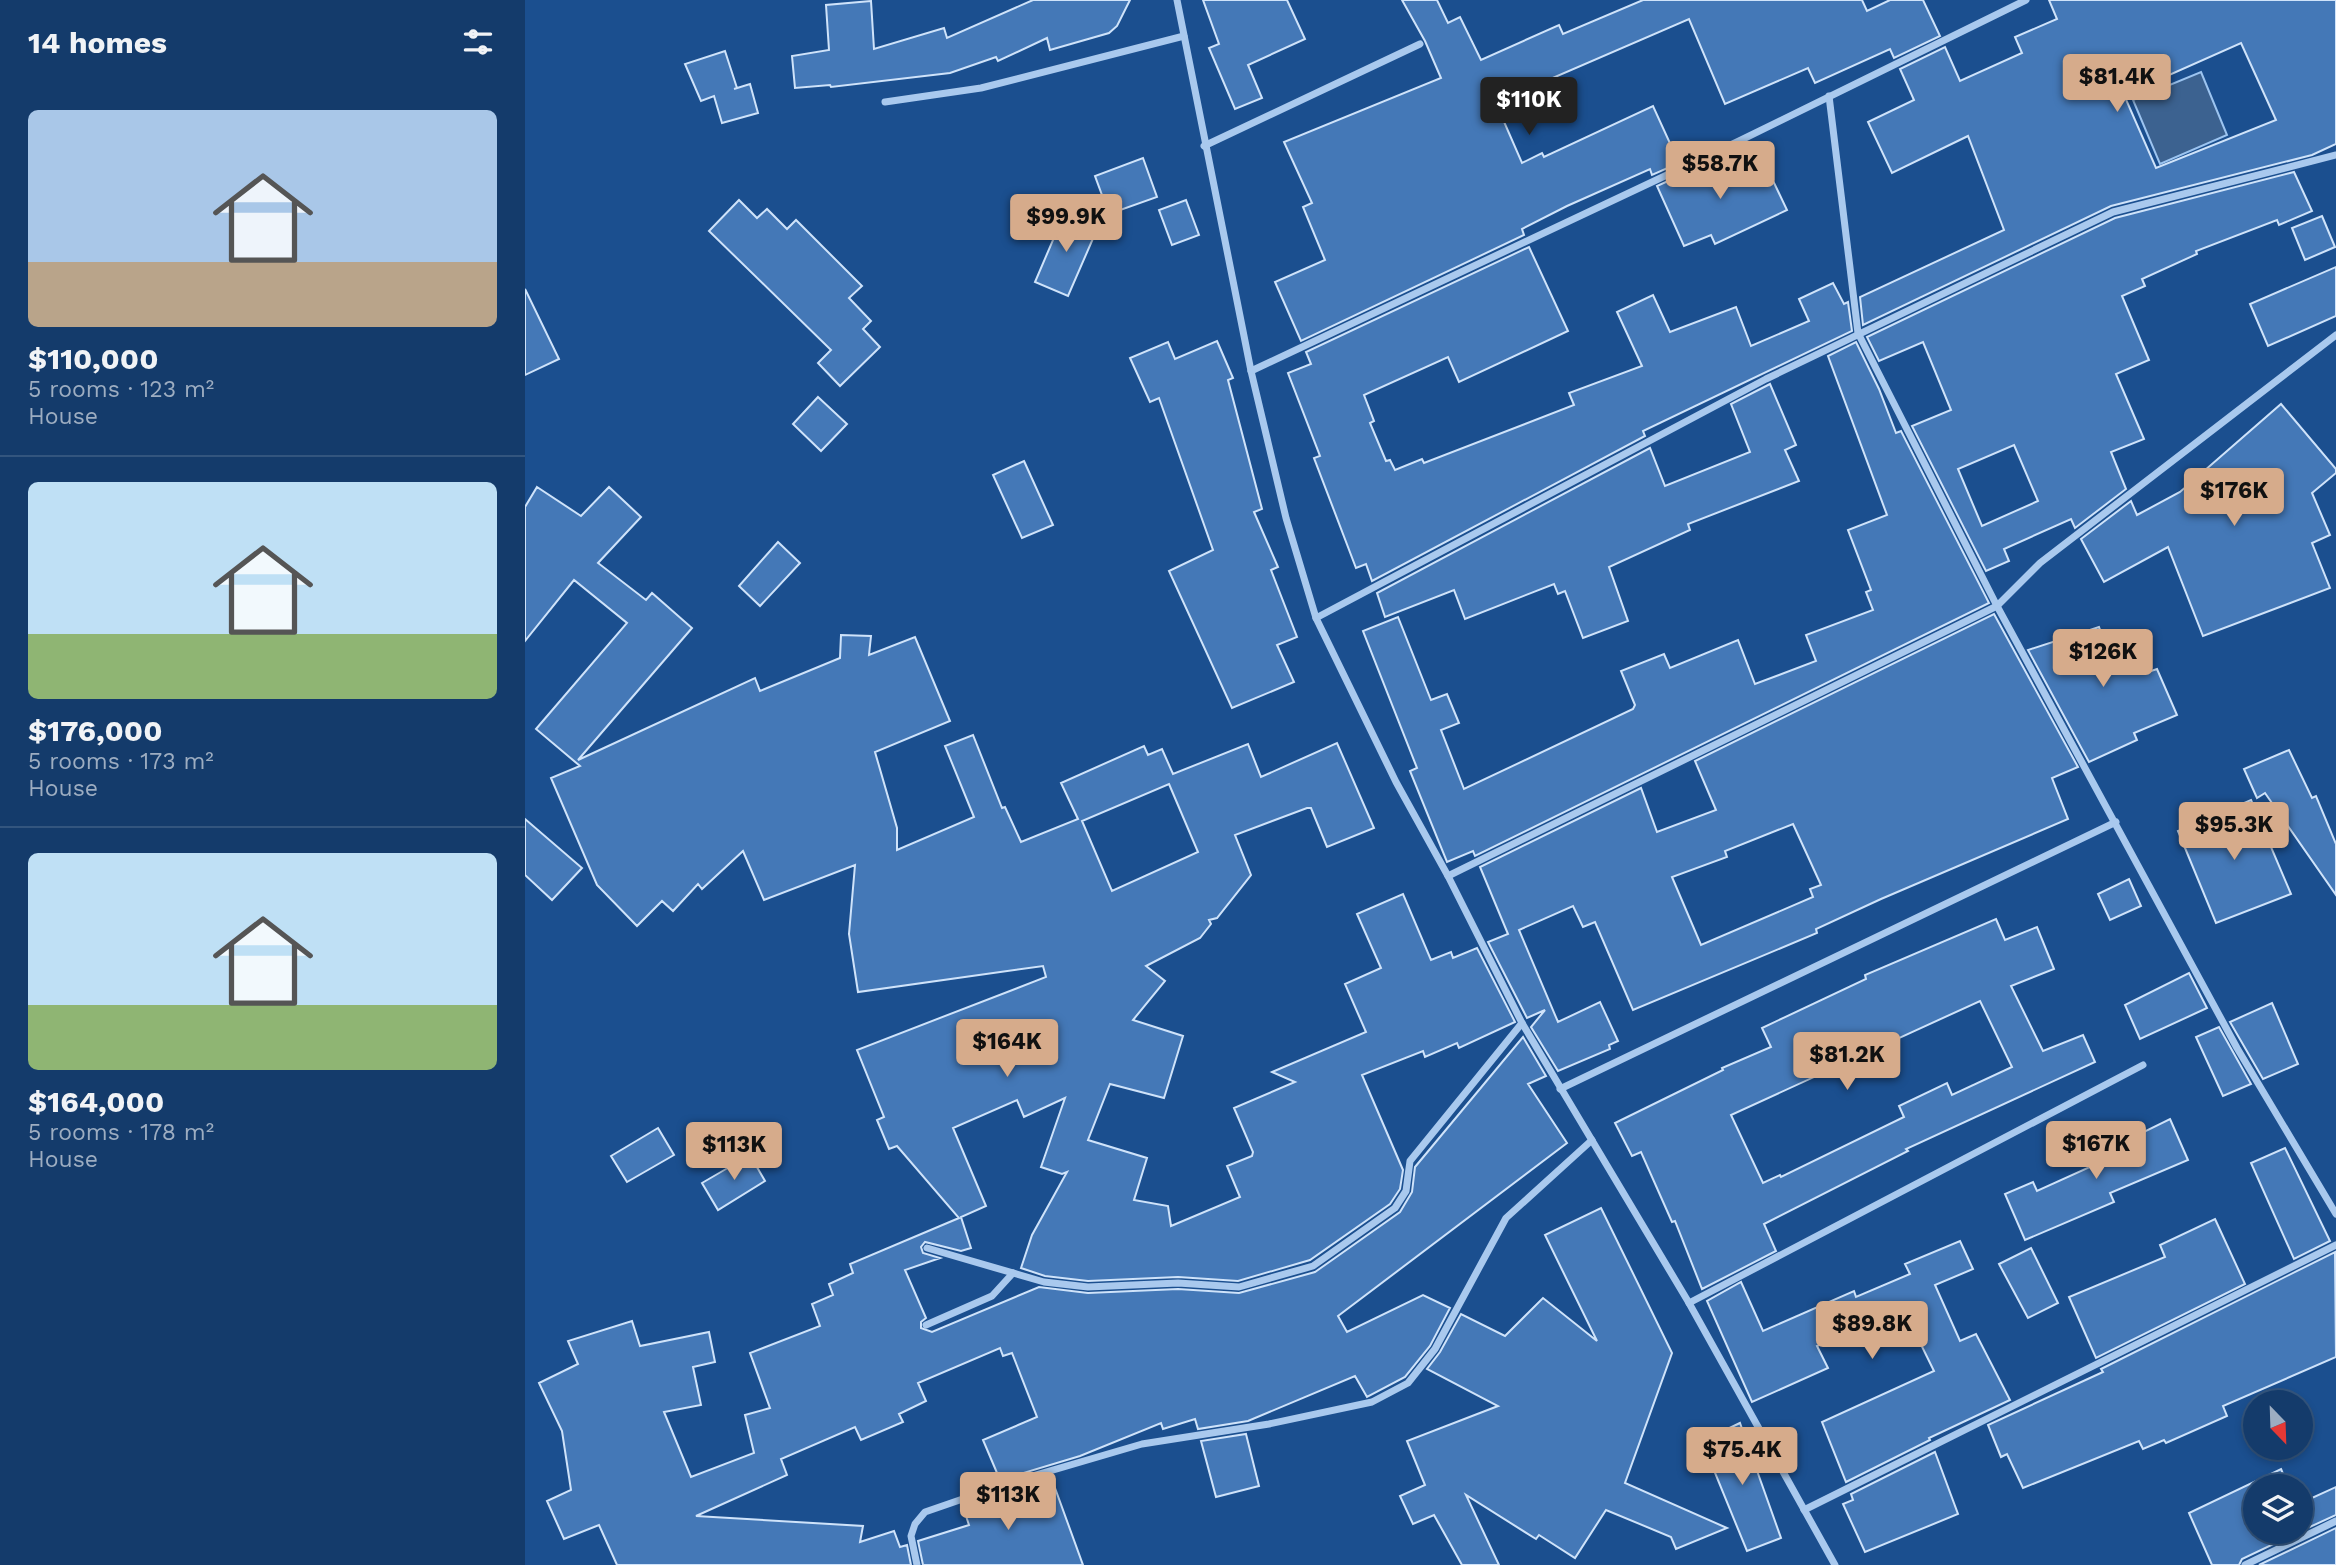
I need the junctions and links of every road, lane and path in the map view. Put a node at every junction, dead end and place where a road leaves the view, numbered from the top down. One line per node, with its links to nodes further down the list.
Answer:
1 (1177, 0): 3 (street)
2 (2026, 0): 5 (street)
3 (1184, 36): 6 (street); 7 (street)
4 (1420, 44): 7 (street)
5 (1829, 96): 9 (street); 11 (street)
6 (885, 102)
7 (1204, 146): 11 (street)
8 (2336, 155): 9 (street)
9 (1858, 333): 12 (street); 13 (street)
10 (2336, 335): 12 (street)
11 (1251, 371): 13 (street)
12 (1997, 606): 14 (street); 15 (street)
13 (1316, 618): 15 (street)
14 (2116, 822): 18 (street); 20 (street)
15 (1448, 876): 16 (street)
16 (1522, 1023): 18 (street); 23 (street)
17 (2143, 1065): 24 (street)
18 (1560, 1089): 19 (street)
19 (1592, 1140): 24 (street); 28 (street)
20 (2336, 1214)
21 (2336, 1245): 26 (street)
22 (927, 1248): 23 (street)
23 (1013, 1273): 25 (street)
24 (1689, 1303): 26 (street)
25 (926, 1325)
26 (1804, 1510): 29 (street)
27 (2336, 1521): 30 (street)
28 (917, 1565)
29 (1835, 1565)
30 (2245, 1565)

